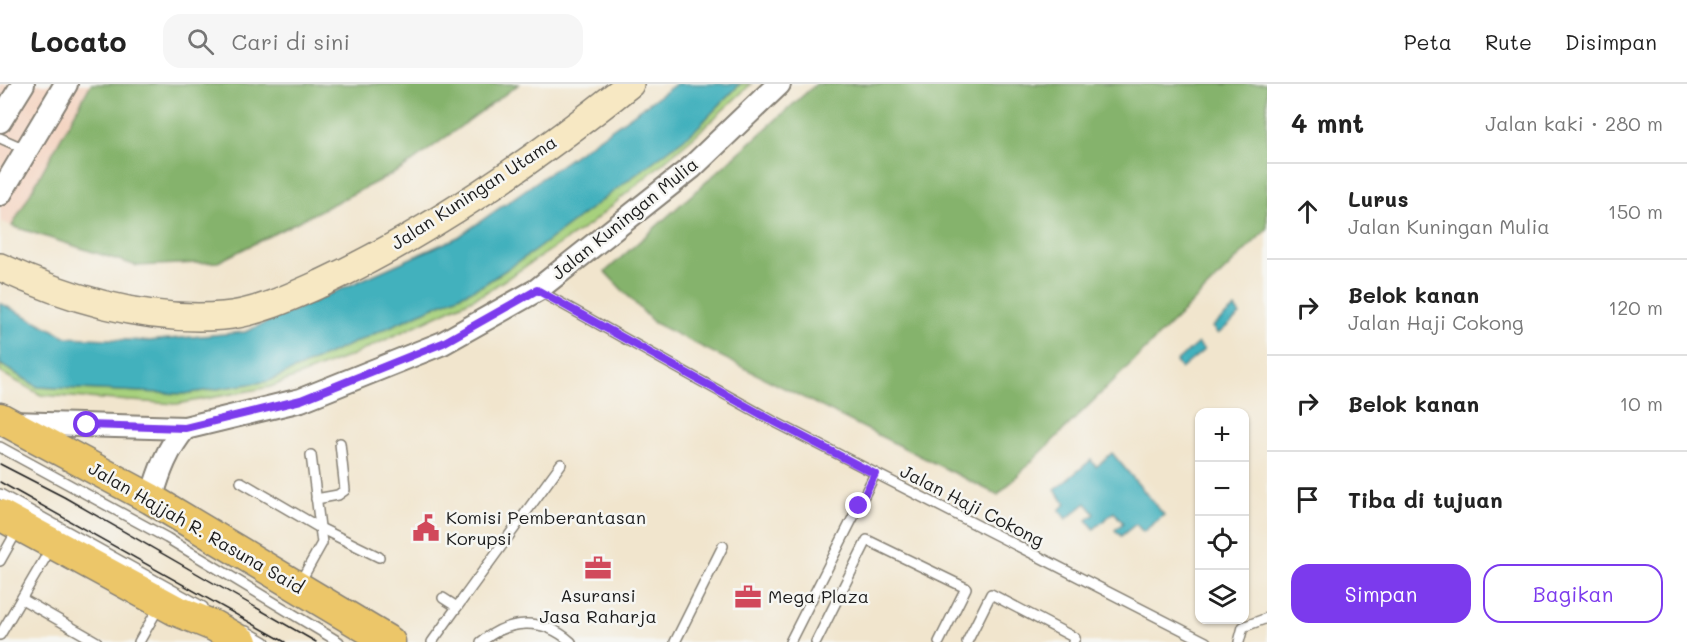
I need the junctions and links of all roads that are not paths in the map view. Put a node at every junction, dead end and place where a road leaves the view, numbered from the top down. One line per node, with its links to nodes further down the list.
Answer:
1 (23, 84): 5 (street)
2 (66, 84): 7 (street)
3 (630, 84): 9 (main road, Jalan Kuningan Utama)
4 (779, 84): 10 (street, Jalan Kuningan Mulia)
5 (0, 121)
6 (0, 138): 7 (lane)
7 (27, 149): 8 (street)
8 (0, 194)
9 (0, 267)
10 (537, 290): 11 (street, Jalan Kuningan Mulia); 16 (lane, Jalan Haji Cokong)
11 (185, 428): 12 (street, Jalan Kuningan Mulia); 19 (street)
12 (3, 429): 19 (main road, Jalan Hajjah R. Rasuna Said); 34 (lane)
13 (340, 443): 20 (lane)
14 (311, 455): 20 (lane)
15 (561, 464): 30 (lane)
16 (875, 474): 46 (lane); 51 (lane, Jalan Haji Cokong)
17 (241, 482): 22 (lane)
18 (0, 494): 32 (lane)
19 (151, 499): 27 (main road, Jalan Hajjah R. Rasuna Said)
20 (316, 499): 22 (lane)
21 (10, 520): 23 (main road); 26 (lane)
22 (320, 528): 25 (lane); 27 (lane)
23 (54, 543): 29 (lane); 31 (main road)
24 (723, 546): 45 (lane)
25 (379, 557)
26 (0, 561)
27 (297, 587): 34 (main road, Jalan Hajjah R. Rasuna Said)
28 (443, 598): 30 (lane)
29 (22, 599): 36 (lane); 38 (lane)
30 (457, 606): 42 (lane)
31 (168, 607): 35 (main road); 39 (lane); 40 (street)
32 (213, 613)
33 (1267, 618): 52 (lane)
34 (340, 632): 37 (main road, Jalan Hajjah R. Rasuna Said)
35 (238, 633): 41 (lane)
36 (0, 635)
37 (387, 641)
38 (97, 642)
39 (139, 642)
40 (211, 642)
41 (265, 642)
42 (432, 642)
43 (481, 642): 44 (lane)
44 (571, 642)
45 (675, 642)
46 (790, 642)
47 (816, 642): 48 (lane)
48 (939, 642)
49 (967, 642): 50 (lane)
50 (1073, 642)
51 (1206, 642)
52 (1239, 642)

